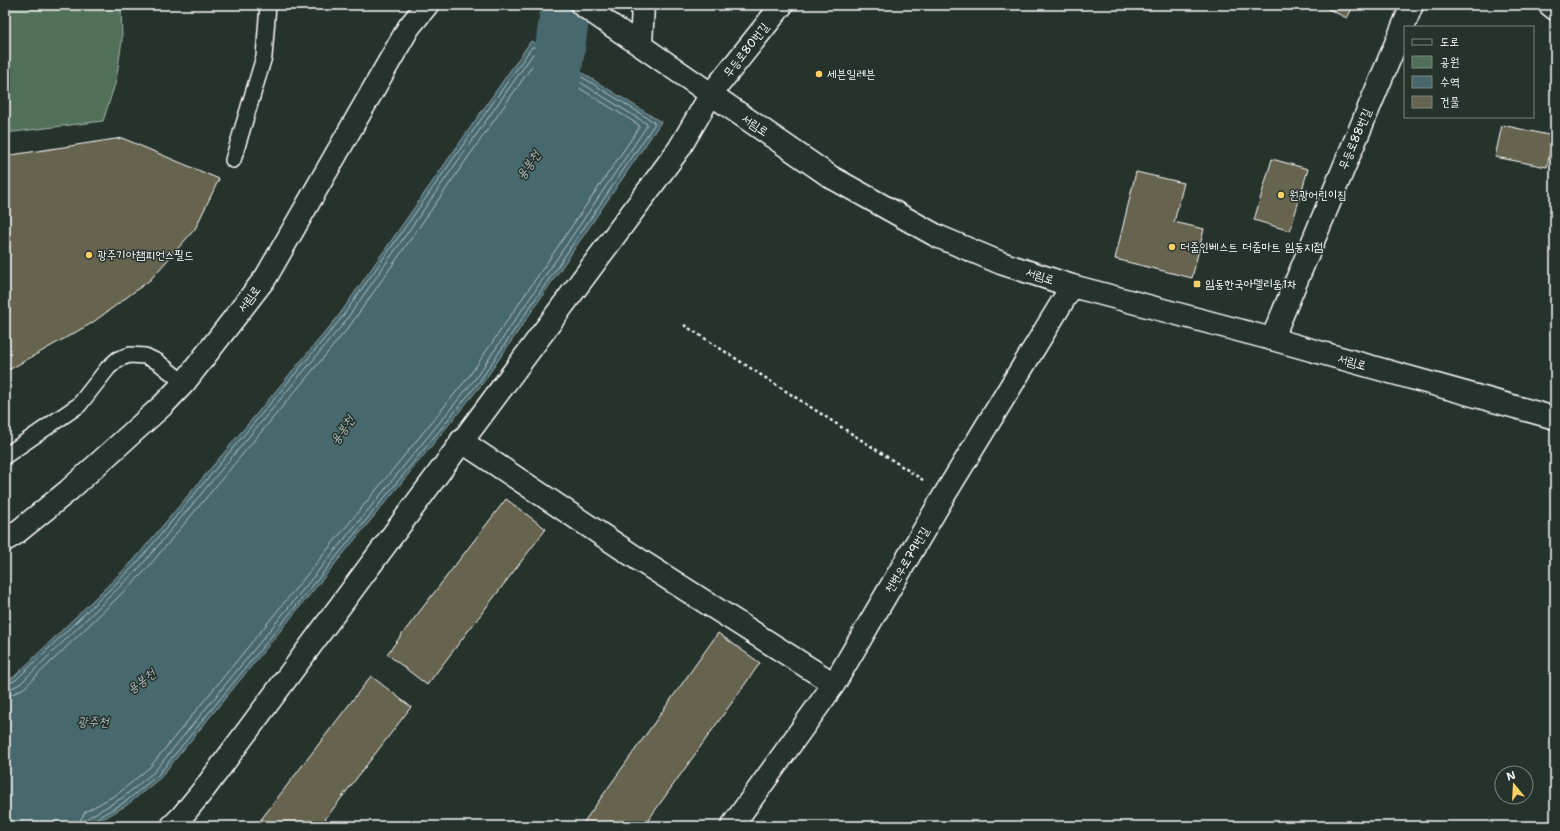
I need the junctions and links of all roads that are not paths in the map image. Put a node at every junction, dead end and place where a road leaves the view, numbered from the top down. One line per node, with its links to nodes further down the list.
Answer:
1 (268, 5): 11 (lane)
2 (427, 5): 14 (street, 서림로)
3 (582, 5): 9 (street, 서림로)
4 (643, 5): 9 (street)
5 (782, 5): 10 (street, 무등로80번길)
6 (1412, 5): 13 (street, 무등로88번길)
7 (1550, 5): 8 (street)
8 (1555, 9)
9 (641, 45): 10 (street, 서림로)
10 (711, 94): 12 (street, 서림로); 16 (street, 무등로80번길)
11 (233, 160)
12 (1072, 286): 13 (street, 서림로); 19 (street, 천변우로79번길)
13 (1272, 339): 15 (street, 서림로)
14 (184, 383): 17 (lane); 18 (street, 서림로)
15 (1555, 418)
16 (461, 441): 19 (street); 20 (street, 무등로80번길)
17 (5, 456)
18 (5, 540)
19 (834, 684): 21 (street, 천변우로79번길)
20 (172, 826)
21 (732, 826)

